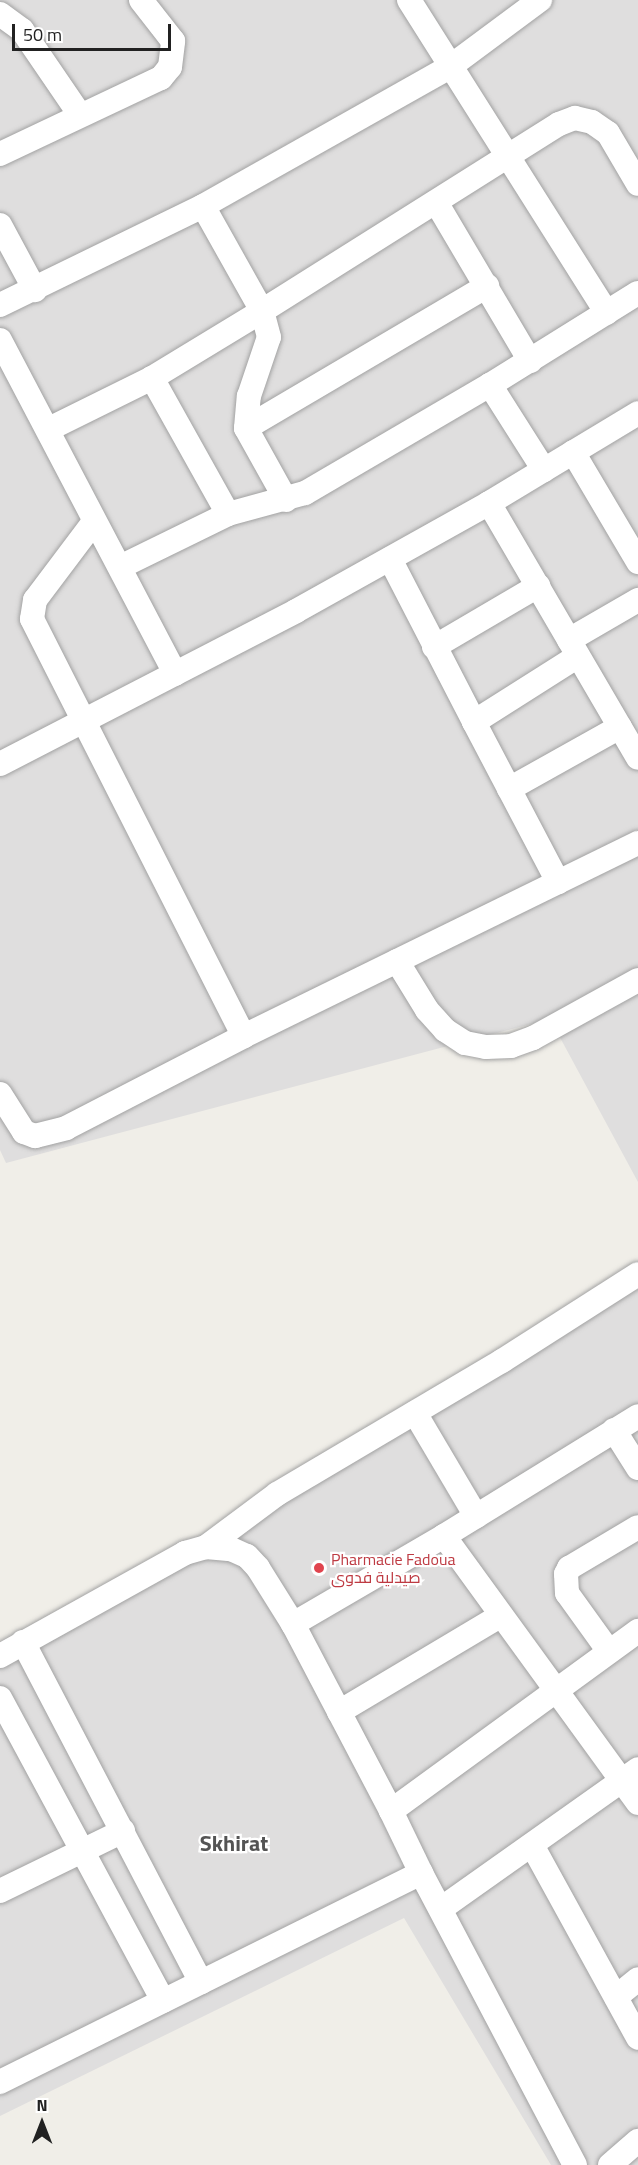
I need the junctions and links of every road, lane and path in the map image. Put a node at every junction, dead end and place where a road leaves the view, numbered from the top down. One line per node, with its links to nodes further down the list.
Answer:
1 (141, 0): 6 (street)
2 (409, 0): 5 (street)
3 (540, 0): 5 (street)
4 (0, 14): 6 (street)
5 (451, 66): 8 (street); 11 (street)
6 (80, 115): 7 (street)
7 (0, 154)
8 (510, 156): 9 (street); 10 (street); 18 (street)
9 (638, 184)
10 (436, 202): 13 (street); 17 (street)
11 (203, 207): 14 (street); 17 (street)
12 (0, 225): 14 (street)
13 (487, 286): 20 (street); 24 (street)
14 (35, 290): 16 (street)
15 (638, 293): 18 (street)
16 (0, 305)
17 (262, 311): 21 (street); 24 (street)
18 (607, 312): 20 (street)
19 (0, 340): 25 (street)
20 (530, 361): 22 (street)
21 (152, 378): 25 (street); 30 (street)
22 (490, 385): 27 (street); 28 (street)
23 (638, 413): 26 (street)
24 (246, 428): 28 (street)
25 (49, 429): 31 (street)
26 (573, 452): 27 (street); 33 (street)
27 (544, 470): 29 (street)
28 (286, 501): 30 (street)
29 (489, 503): 32 (street); 35 (street)
30 (228, 514): 34 (street)
31 (93, 523): 34 (street); 40 (street)
32 (390, 559): 37 (street); 39 (street)
33 (638, 562)
34 (120, 567): 39 (street)
35 (538, 586): 37 (street); 38 (street)
36 (638, 600): 38 (street)
37 (434, 647): 41 (street)
38 (573, 648): 41 (street); 42 (street)
39 (175, 674): 40 (street)
40 (80, 720): 44 (street); 50 (street)
41 (474, 722): 45 (street)
42 (620, 727): 43 (street); 45 (street)
43 (638, 758)
44 (0, 764)
45 (509, 789): 47 (street)
46 (638, 843): 47 (street)
47 (558, 882): 48 (street)
48 (398, 961): 49 (street); 50 (street)
49 (638, 980)
50 (244, 1036): 51 (street)
51 (0, 1094)
52 (638, 1274): 53 (street)
53 (416, 1413): 57 (street); 60 (street)
54 (638, 1416): 55 (street)
55 (614, 1430): 56 (street); 57 (street)
56 (638, 1468)
57 (476, 1516): 59 (street)
58 (638, 1527): 65 (street)
59 (444, 1536): 61 (street); 62 (street)
60 (206, 1547): 62 (street); 64 (street)
61 (500, 1616): 67 (street); 69 (street)
62 (293, 1624): 69 (street)
63 (638, 1631): 65 (street)
64 (23, 1642): 66 (street); 73 (street)
65 (608, 1650): 67 (street)
66 (0, 1656)
67 (555, 1694): 70 (street); 72 (street)
68 (0, 1698): 75 (street)
69 (339, 1712): 72 (street)
70 (630, 1776): 71 (street); 74 (street)
71 (638, 1803)
72 (391, 1811): 76 (street)
73 (123, 1831): 75 (street); 80 (street)
74 (532, 1845): 78 (street); 81 (street)
75 (82, 1852): 77 (street); 82 (street)
76 (421, 1873): 78 (street); 80 (street)
77 (0, 1891)
78 (442, 1908): 86 (street)
79 (638, 1978): 81 (street)
80 (201, 1982): 82 (street)
81 (616, 1997): 83 (street)
82 (163, 2001): 84 (street)
83 (638, 2038)
84 (0, 2082)
85 (638, 2141): 87 (street)
86 (575, 2165)
87 (610, 2165)

